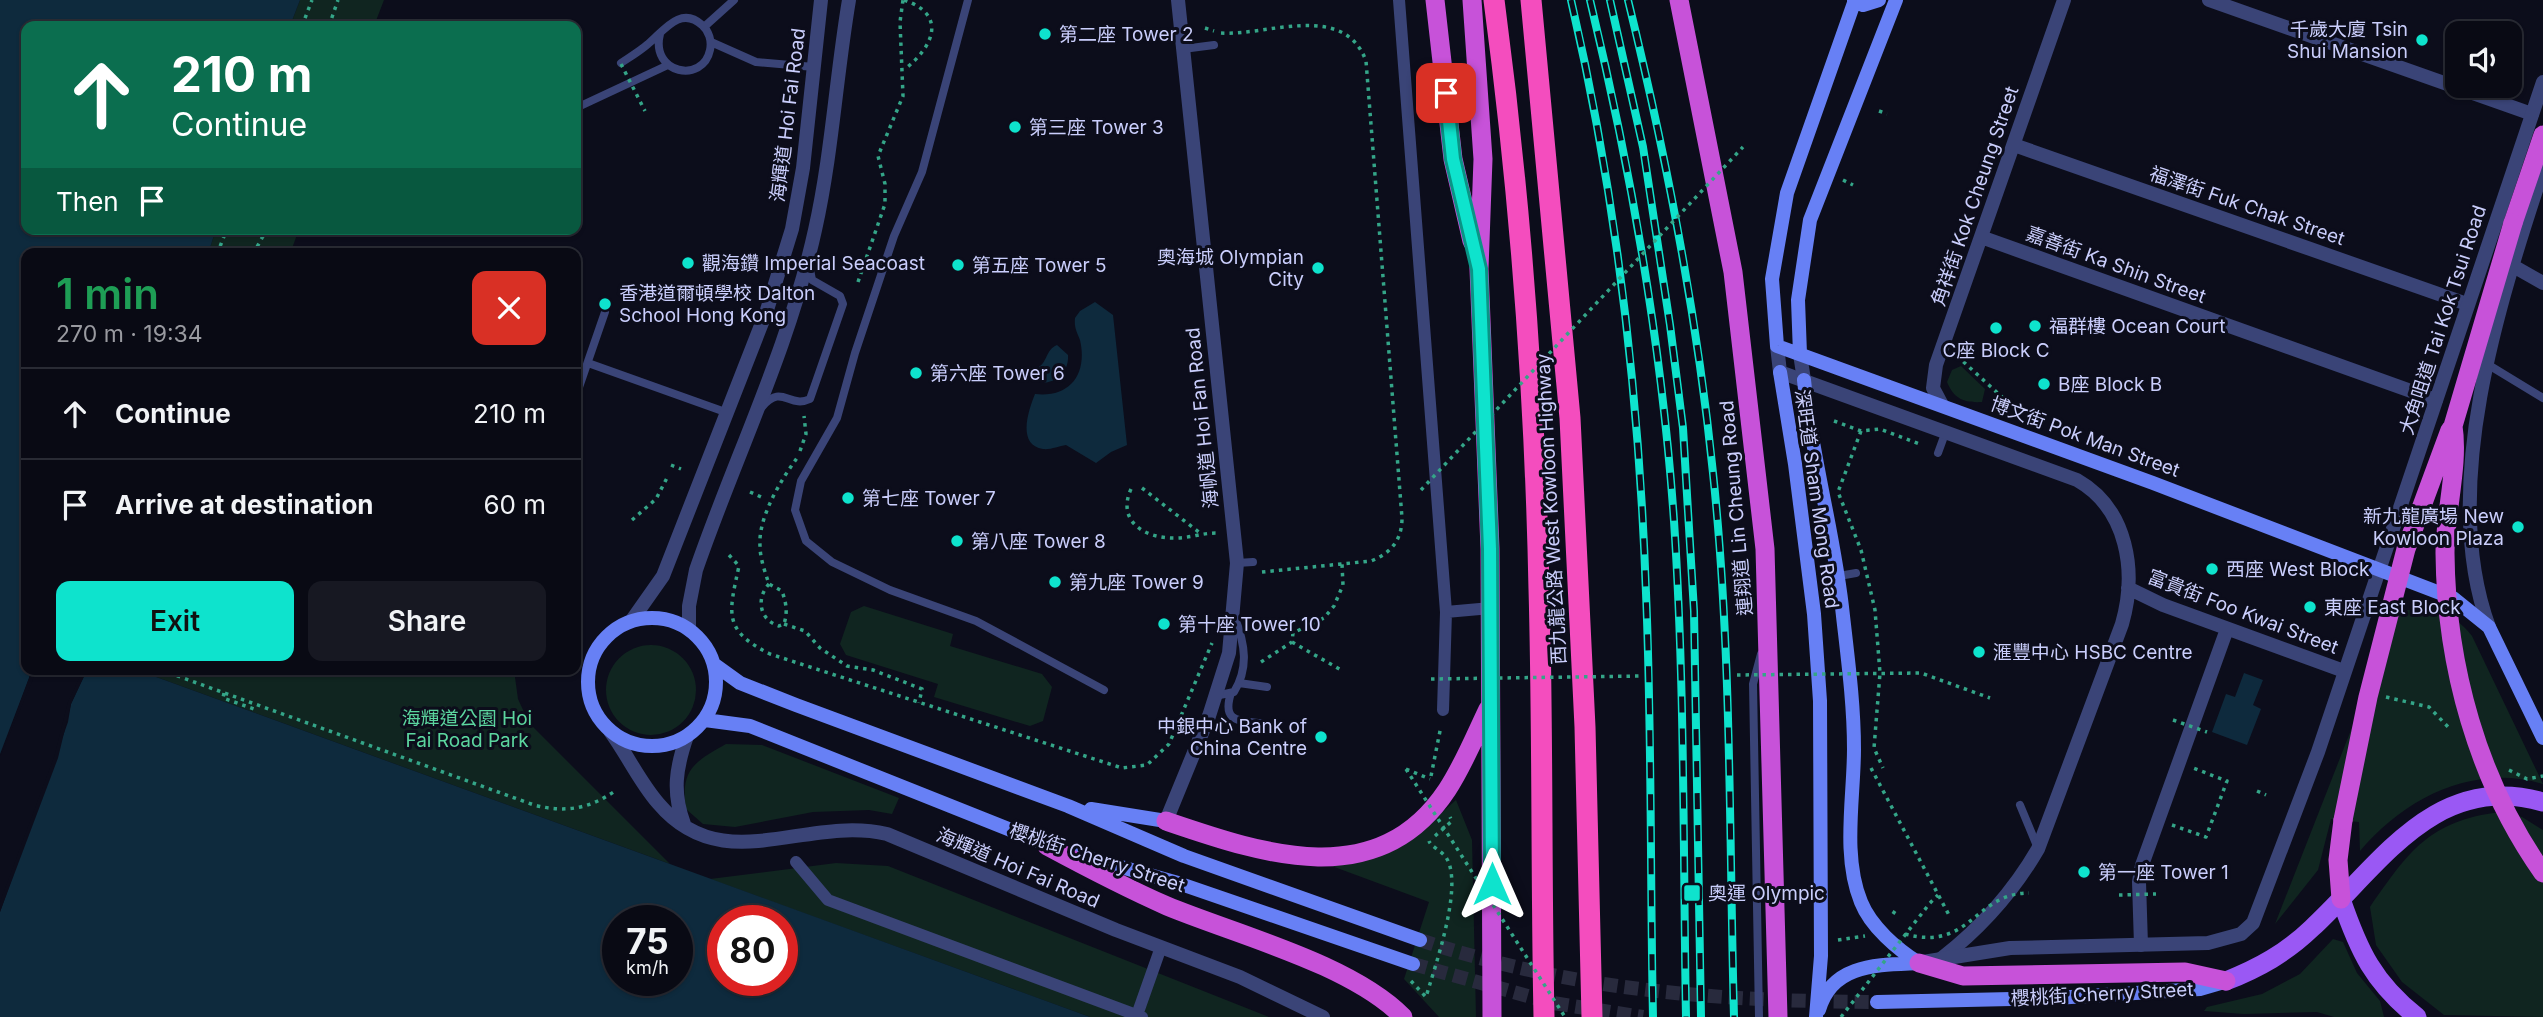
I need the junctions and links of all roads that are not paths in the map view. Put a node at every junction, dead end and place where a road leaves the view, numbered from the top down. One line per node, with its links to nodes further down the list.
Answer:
1 (734, 0): 17 (lane)
2 (821, 0): 24 (street, 海輝道 Hoi Fai Road)
3 (849, 0): 33 (street)
4 (968, 0): 72 (lane)
5 (1178, 0): 21 (street, 海帆道 Hoi Fan Road)
6 (1399, 0): 62 (street)
7 (1435, 0): 35 (highway)
8 (1472, 0): 35 (highway)
9 (1494, 0): 105 (highway, 西九龍公路 West Kowloon Highway)
10 (1531, 0): 106 (highway, 西九龍公路 West Kowloon Highway)
11 (1679, 0): 64 (highway, 連翔道 Lin Cheung Road)
12 (1853, 0): 13 (main road); 39 (main road, 深旺道 Sham Mong Road)
13 (1879, 0)
14 (1896, 0): 40 (main road, 深旺道 Sham Mong Road)
15 (2064, 0): 29 (street, 角祥街 Kok Cheung Street)
16 (2209, 0): 27 (street)
17 (704, 27): 18 (lane); 19 (lane)
18 (660, 34): 22 (lane); 23 (lane)
19 (711, 42): 23 (lane); 24 (lane)
20 (1214, 45): 21 (lane)
21 (1183, 48): 55 (street, 海帆道 Hoi Fan Road)
22 (621, 64)
23 (668, 65): 26 (lane)
24 (814, 67): 49 (street, 海輝道 Hoi Fai Road)
25 (2543, 82): 27 (street, 大角咀道 Tai Kok Tsui Road)
26 (581, 106)
27 (2532, 114): 32 (street, 大角咀道 Tai Kok Tsui Road)
28 (2543, 135): 51 (highway, bridge)
29 (2014, 145): 31 (street, 角祥街 Kok Cheung Street); 37 (street, 福澤街 Fuk Chak Street)
30 (2543, 169): 34 (street)
31 (1981, 237): 47 (street, 嘉善街 Ka Shin Street); 48 (street, 角祥街 Kok Cheung Street)
32 (2485, 255): 34 (street); 37 (street, 大角咀道 Tai Kok Tsui Road)
33 (807, 258): 50 (street); 50 (lane)
34 (2512, 264): 36 (street); 42 (street)
35 (1479, 269): 60 (highway)
36 (2543, 283)
37 (2467, 304): 47 (street, 大角咀道 Tai Kok Tsui Road)
38 (605, 312): 41 (lane)
39 (1777, 346): 40 (main road, 博文街 Pok Man Street); 43 (street, 深旺道 Sham Mong Road)
40 (1800, 354): 44 (street, 深旺道 Sham Mong Road); 48 (main road, 博文街 Pok Man Street)
41 (588, 363): 45 (lane); 49 (lane)
42 (2487, 364): 46 (lane); 65 (street)
43 (1780, 372): 44 (street); 109 (main road, 深旺道 Sham Mong Road)
44 (1804, 380): 52 (street); 58 (main road, 深旺道 Sham Mong Road)
45 (581, 382)
46 (2543, 398)
47 (2436, 400): 56 (street, 大角咀道 Tai Kok Tsui Road)
48 (1942, 405): 56 (main road, 博文街 Pok Man Street)
49 (728, 413): 63 (street, 海輝道 Hoi Fai Road)
50 (754, 417): 66 (street)
51 (2453, 426): 91 (highway, bridge); 92 (highway, bridge)
52 (1946, 431): 53 (lane); 59 (street)
53 (1938, 453)
54 (1253, 562): 55 (lane)
55 (1237, 563): 61 (street, 海帆道 Hoi Fan Road)
56 (2379, 569): 65 (main road); 69 (street, 大角咀道 Tai Kok Tsui Road)
57 (1856, 573): 58 (lane)
58 (1839, 576): 97 (main road, 深旺道 Sham Mong Road)
59 (2128, 588): 67 (street, 富貴街 Foo Kwai Street); 89 (street)
60 (1490, 608): 62 (street); 75 (highway)
61 (1233, 612): 70 (lane); 74 (street, 海帆道 Hoi Fan Road)
62 (1446, 612): 76 (street)
63 (632, 620): 66 (main road); 80 (main road)
64 (1769, 620): 107 (lane); 108 (highway, 連翔道 Lin Cheung Road)
65 (2490, 627): 78 (main road)
66 (689, 629): 68 (main road)
67 (2227, 629): 69 (street, 富貴街 Foo Kwai Street); 94 (street)
68 (715, 665): 77 (main road); 85 (main road, 櫻桃街 Cherry Street)
69 (2344, 671): 94 (street, 大角咀道 Tai Kok Tsui Road)
70 (1240, 683): 71 (lane); 73 (lane)
71 (1267, 687)
72 (1104, 690)
73 (1231, 693): 74 (lane); 79 (lane)
74 (1215, 696): 86 (street, 海帆道 Hoi Fan Road)
75 (1490, 705): 86 (highway); 104 (highway)
76 (1443, 710)
77 (705, 720): 81 (main road); 88 (main road, 櫻桃街 Cherry Street)
78 (2539, 722): 82 (main road)
79 (1265, 724)
80 (610, 731): 81 (main road); 87 (street, 海輝道 Hoi Fai Road)
81 (687, 736): 87 (street)
82 (2543, 738)
83 (2543, 803): 92 (main road, 櫻桃街 Cherry Street)
84 (2020, 805): 89 (lane)
85 (1069, 806): 86 (main road, 櫻桃街 Cherry Street); 93 (main road, 櫻桃街 Cherry Street)
86 (1166, 821)
87 (686, 829): 95 (street, 海輝道 Hoi Fai Road)
88 (1047, 846): 98 (main road, 櫻桃街 Cherry Street); 103 (highway)
89 (2038, 849): 96 (street)
90 (796, 862): 101 (street)
91 (2543, 873)
92 (2342, 900): 99 (main road, 櫻桃街 Cherry Street); 110 (main road)
93 (1419, 940)
94 (2141, 946): 96 (street)
95 (1161, 947): 101 (street); 102 (street, 海輝道 Hoi Fai Road)
96 (1942, 958): 97 (street)
97 (1919, 963): 99 (highway); 109 (main road)
98 (1413, 964)
99 (2226, 981): 100 (main road, 櫻桃街 Cherry Street)
100 (1877, 1002)
101 (1140, 1016)
102 (1323, 1017)
103 (1404, 1017)
104 (1492, 1017)
105 (1544, 1017)
106 (1592, 1017)
107 (1759, 1017)
108 (1778, 1017)
109 (1817, 1017)
110 (2417, 1017)

